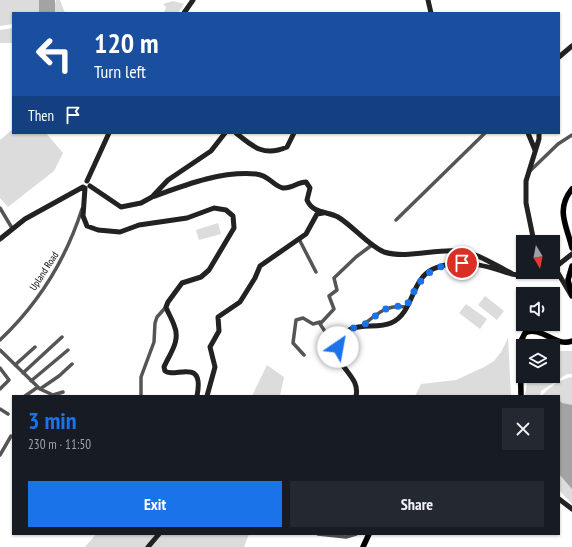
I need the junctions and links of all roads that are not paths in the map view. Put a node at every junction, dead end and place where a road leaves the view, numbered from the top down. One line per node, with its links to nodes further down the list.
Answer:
1 (193, 0): 3 (street)
2 (428, 0): 4 (street)
3 (185, 12)
4 (431, 12)
5 (572, 46): 6 (street)
6 (560, 56)
7 (109, 134): 17 (street)
8 (224, 134): 19 (street)
9 (237, 134): 10 (street)
10 (294, 134)
11 (484, 134): 24 (street)
12 (528, 134): 15 (street)
13 (539, 134): 15 (street)
14 (572, 135): 16 (street)
15 (536, 150): 16 (street)
16 (526, 181): 26 (street)
17 (86, 185): 19 (street); 20 (street); 25 (street)
18 (572, 189): 30 (main road)
19 (152, 197): 22 (street)
20 (84, 200): 39 (street); 44 (street, Upland Road)
21 (0, 208): 23 (street)
22 (326, 213): 28 (street); 29 (street)
23 (2, 216): 25 (street)
24 (396, 220)
25 (12, 228): 27 (street)
26 (533, 235)
27 (0, 239)
28 (299, 239): 34 (street); 62 (street)
29 (372, 245): 35 (street); 41 (street)
30 (572, 248)
31 (572, 254): 32 (street)
32 (560, 263)
33 (572, 266): 38 (main road)
34 (316, 272)
35 (511, 273): 36 (street); 40 (street)
36 (516, 274)
37 (560, 277): 38 (street)
38 (572, 296)
39 (166, 307): 60 (street); 61 (street)
40 (406, 307): 42 (street); 42 (street)
41 (320, 322): 45 (street); 50 (street)
42 (364, 325): 45 (street)
43 (62, 337): 54 (street)
44 (0, 340)
45 (340, 341): 63 (street)
46 (572, 342): 64 (main road)
47 (35, 347): 52 (street)
48 (0, 350): 52 (street)
49 (68, 350): 55 (street)
50 (304, 355)
51 (72, 364): 56 (street)
52 (15, 365): 54 (street)
53 (0, 368): 57 (street)
54 (23, 373): 55 (street)
55 (31, 381): 56 (street)
56 (39, 388): 58 (street); 59 (street)
57 (0, 389)
58 (63, 392)
59 (27, 395)
60 (142, 395)
61 (197, 395)
62 (207, 395)
63 (356, 395)
64 (521, 395)
65 (0, 409): 66 (street)
66 (8, 414)
67 (11, 436): 68 (street)
68 (0, 455)
69 (560, 500): 70 (street)
70 (572, 509)
71 (158, 535): 75 (street)
72 (327, 535): 73 (street)
73 (353, 535)
74 (369, 535): 76 (main road)
75 (148, 547)
76 (363, 547)

